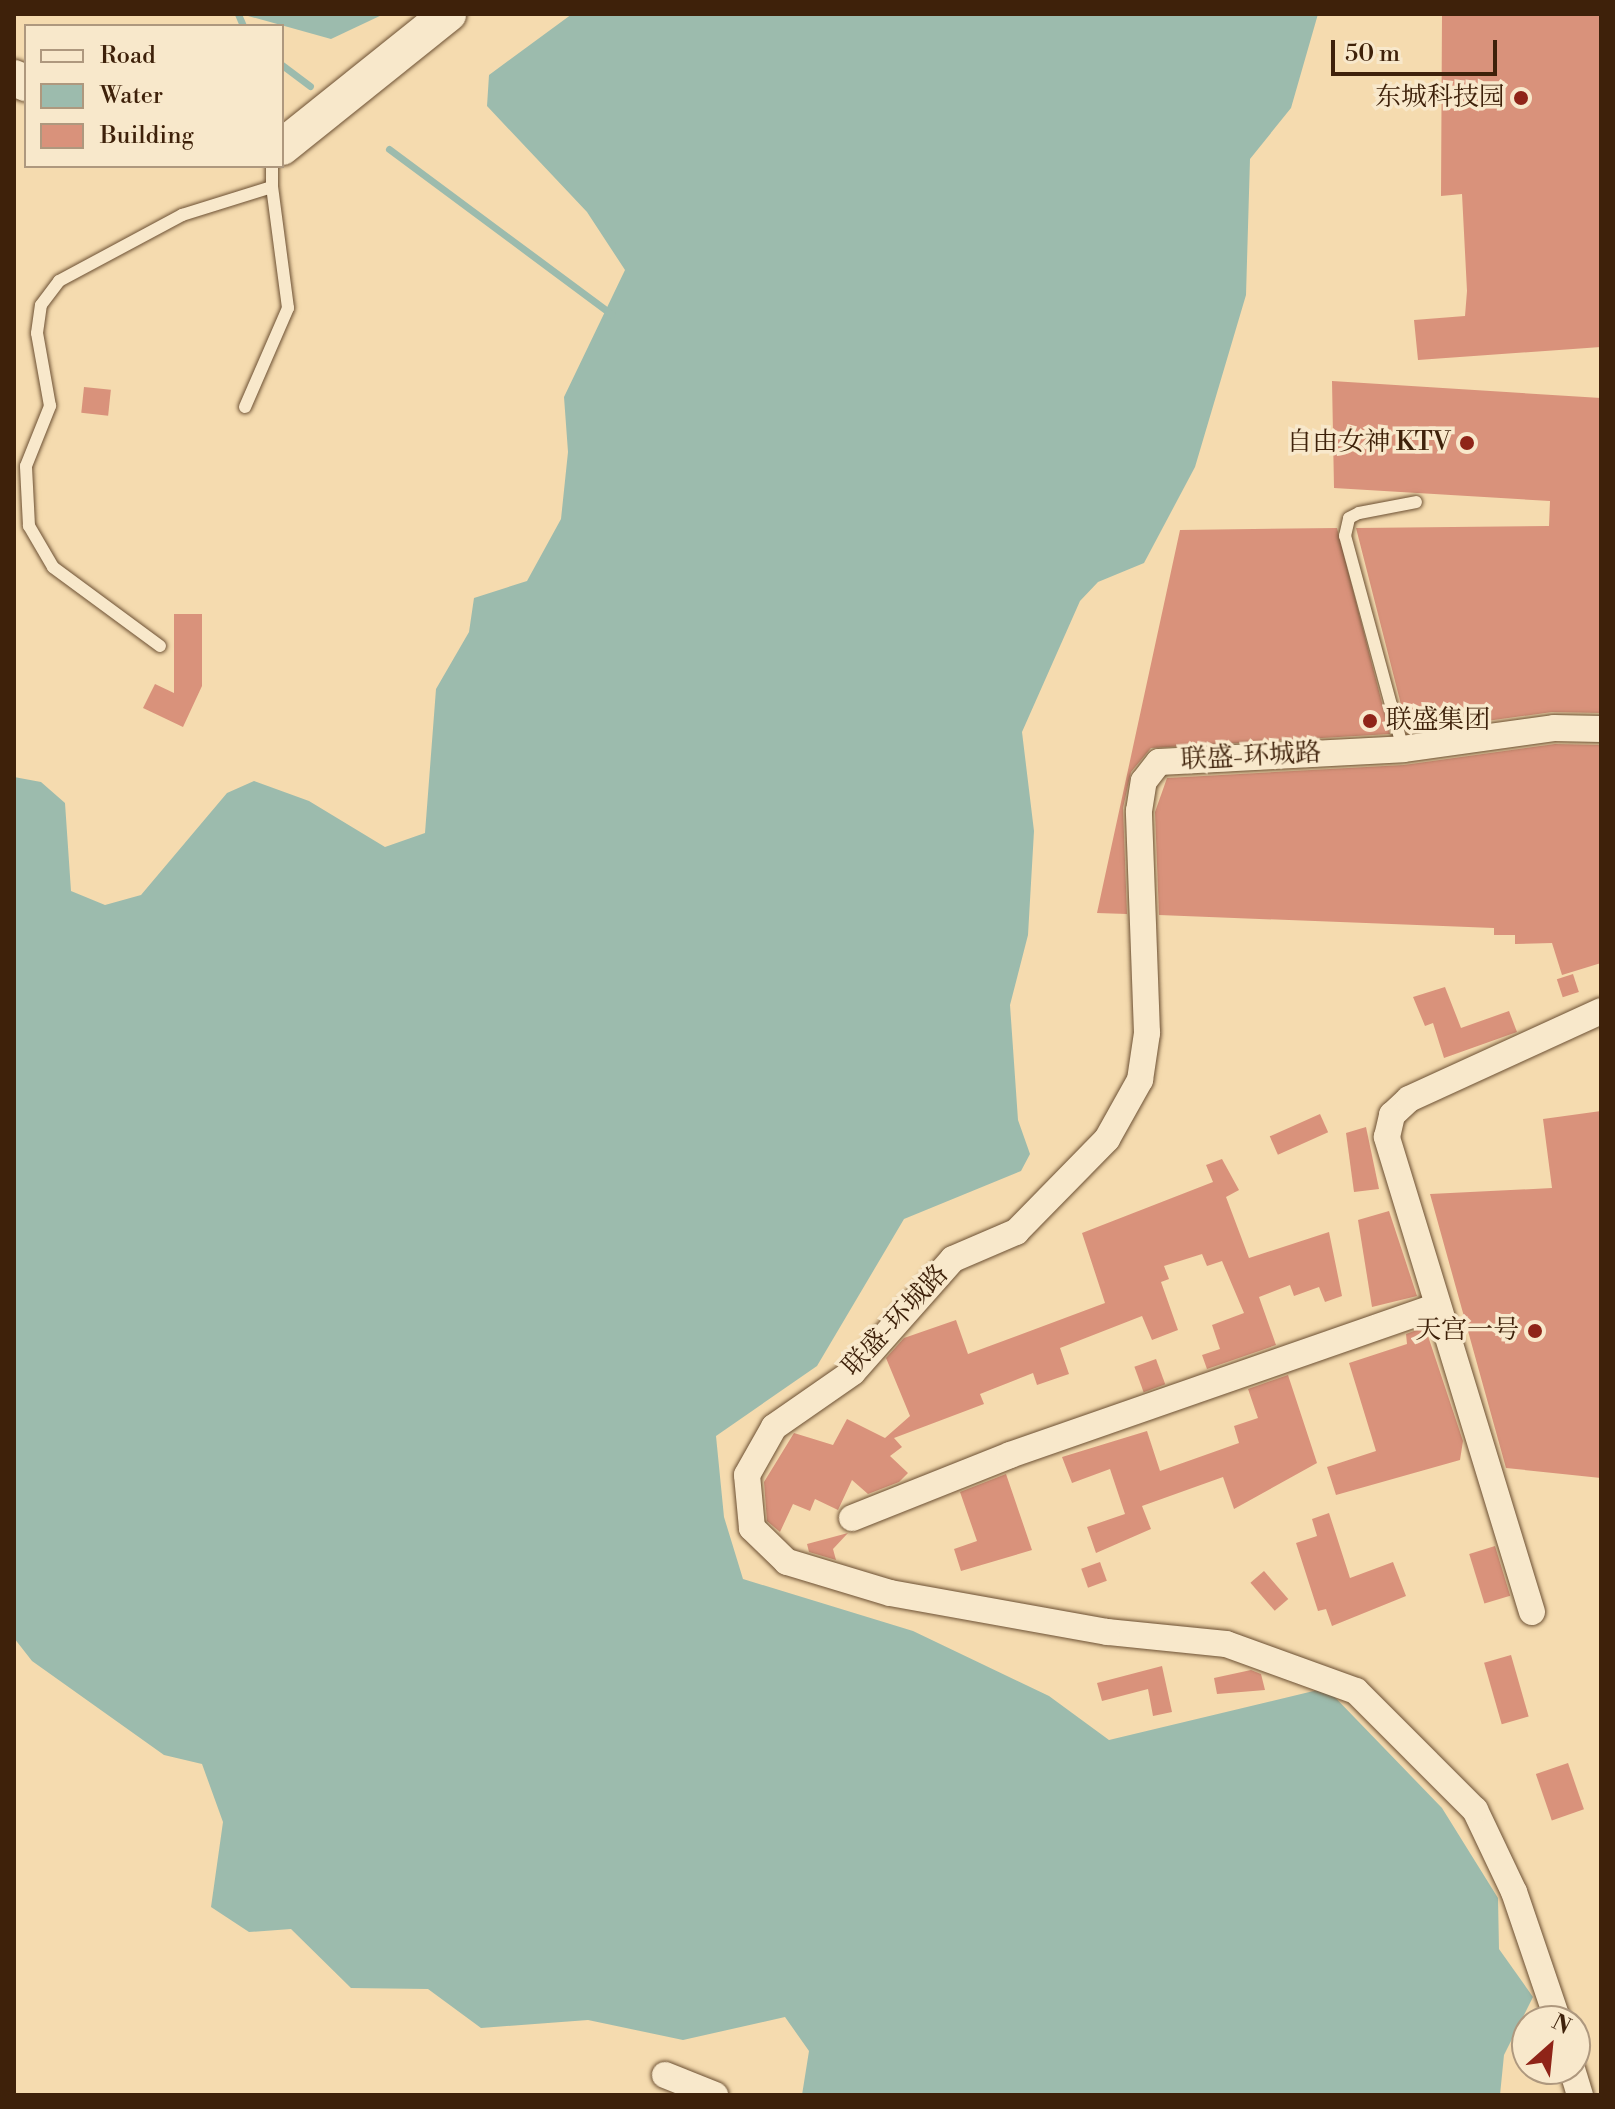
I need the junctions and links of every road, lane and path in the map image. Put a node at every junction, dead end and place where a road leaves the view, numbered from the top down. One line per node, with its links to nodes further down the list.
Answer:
1 (448, 14): 2 (street)
2 (284, 145)
3 (272, 168): 4 (lane)
4 (272, 187): 5 (lane); 7 (lane)
5 (245, 407)
6 (1416, 502): 9 (lane)
7 (160, 646)
8 (1601, 729): 9 (street, 联盛-环城路)
9 (1403, 749): 14 (street, 联盛-环城路)
10 (1601, 1011): 11 (street)
11 (1434, 1307): 12 (street); 13 (street)
12 (852, 1518)
13 (1532, 1612)
14 (1553, 2005)
15 (665, 2075): 16 (street)
16 (715, 2095)

